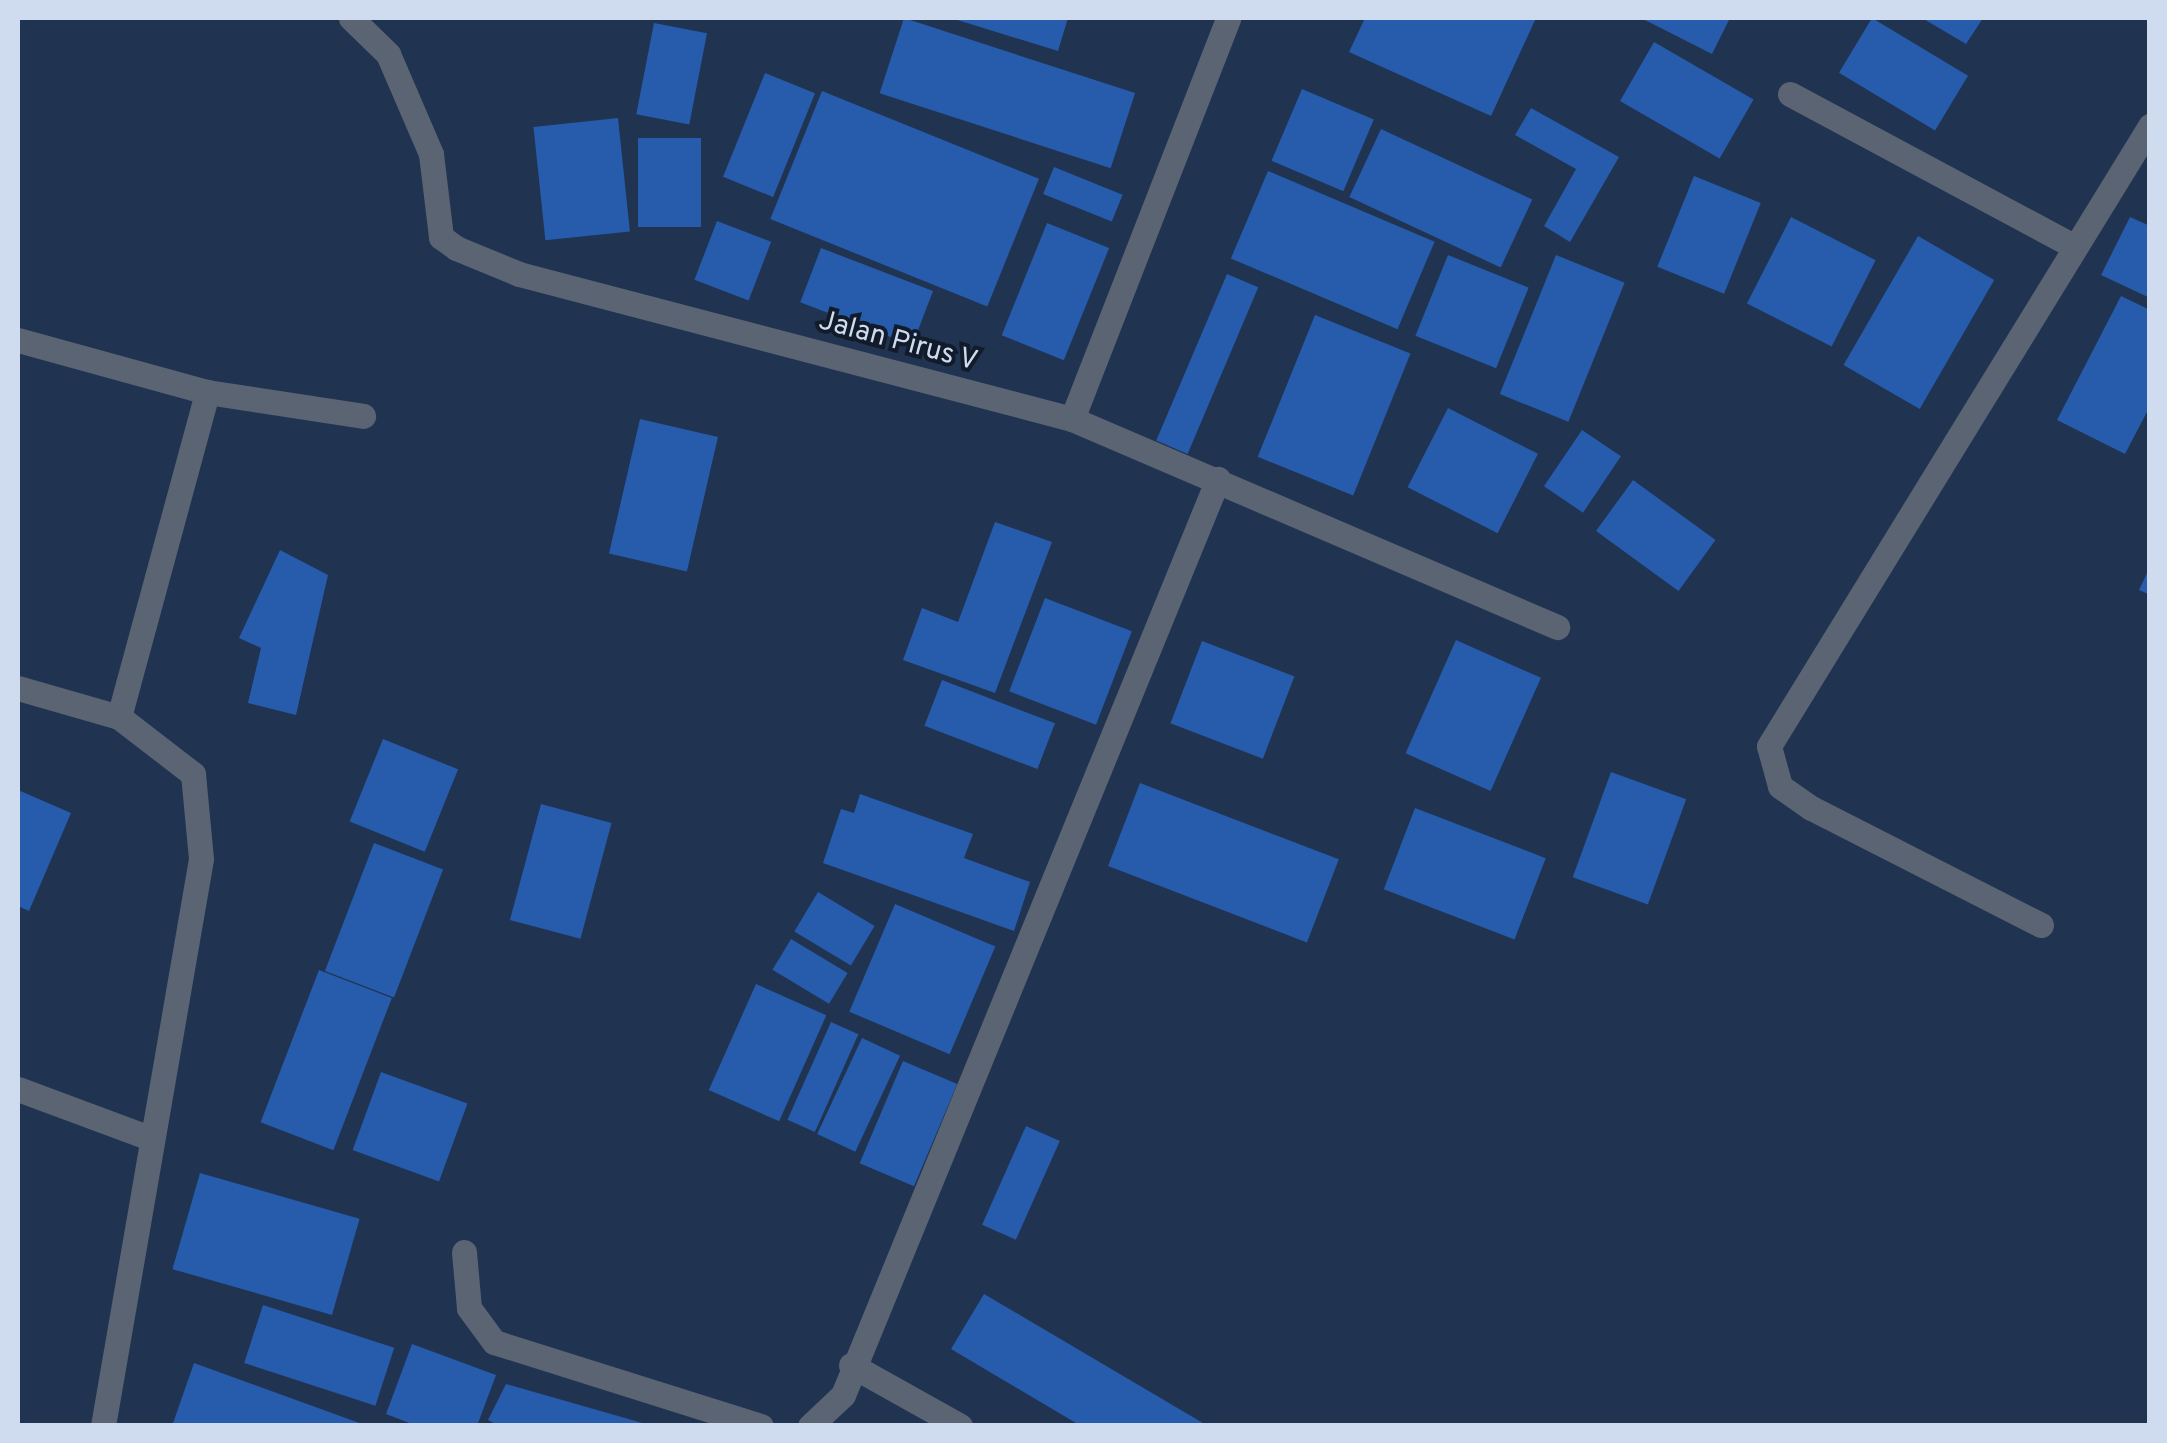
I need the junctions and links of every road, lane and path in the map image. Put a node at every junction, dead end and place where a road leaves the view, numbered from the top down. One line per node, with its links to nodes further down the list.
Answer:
1 (351, 18): 9 (street, Jalan Pirus V)
2 (1228, 18): 9 (street)
3 (1790, 94): 5 (street)
4 (2150, 126): 5 (street)
5 (2073, 246): 14 (street)
6 (18, 340): 7 (street)
7 (207, 392): 8 (street); 13 (street)
8 (363, 416)
9 (1072, 419): 10 (street, Jalan Pirus V)
10 (1218, 478): 11 (street, Jalan Pirus V); 18 (street)
11 (1557, 627)
12 (18, 688): 13 (street)
13 (119, 716): 16 (street)
14 (2041, 926)
15 (18, 1089): 16 (street)
16 (150, 1138): 19 (street)
17 (464, 1252): 20 (street)
18 (852, 1365): 21 (street); 22 (street)
19 (103, 1426)
20 (762, 1426)
21 (810, 1426)
22 (960, 1426)

